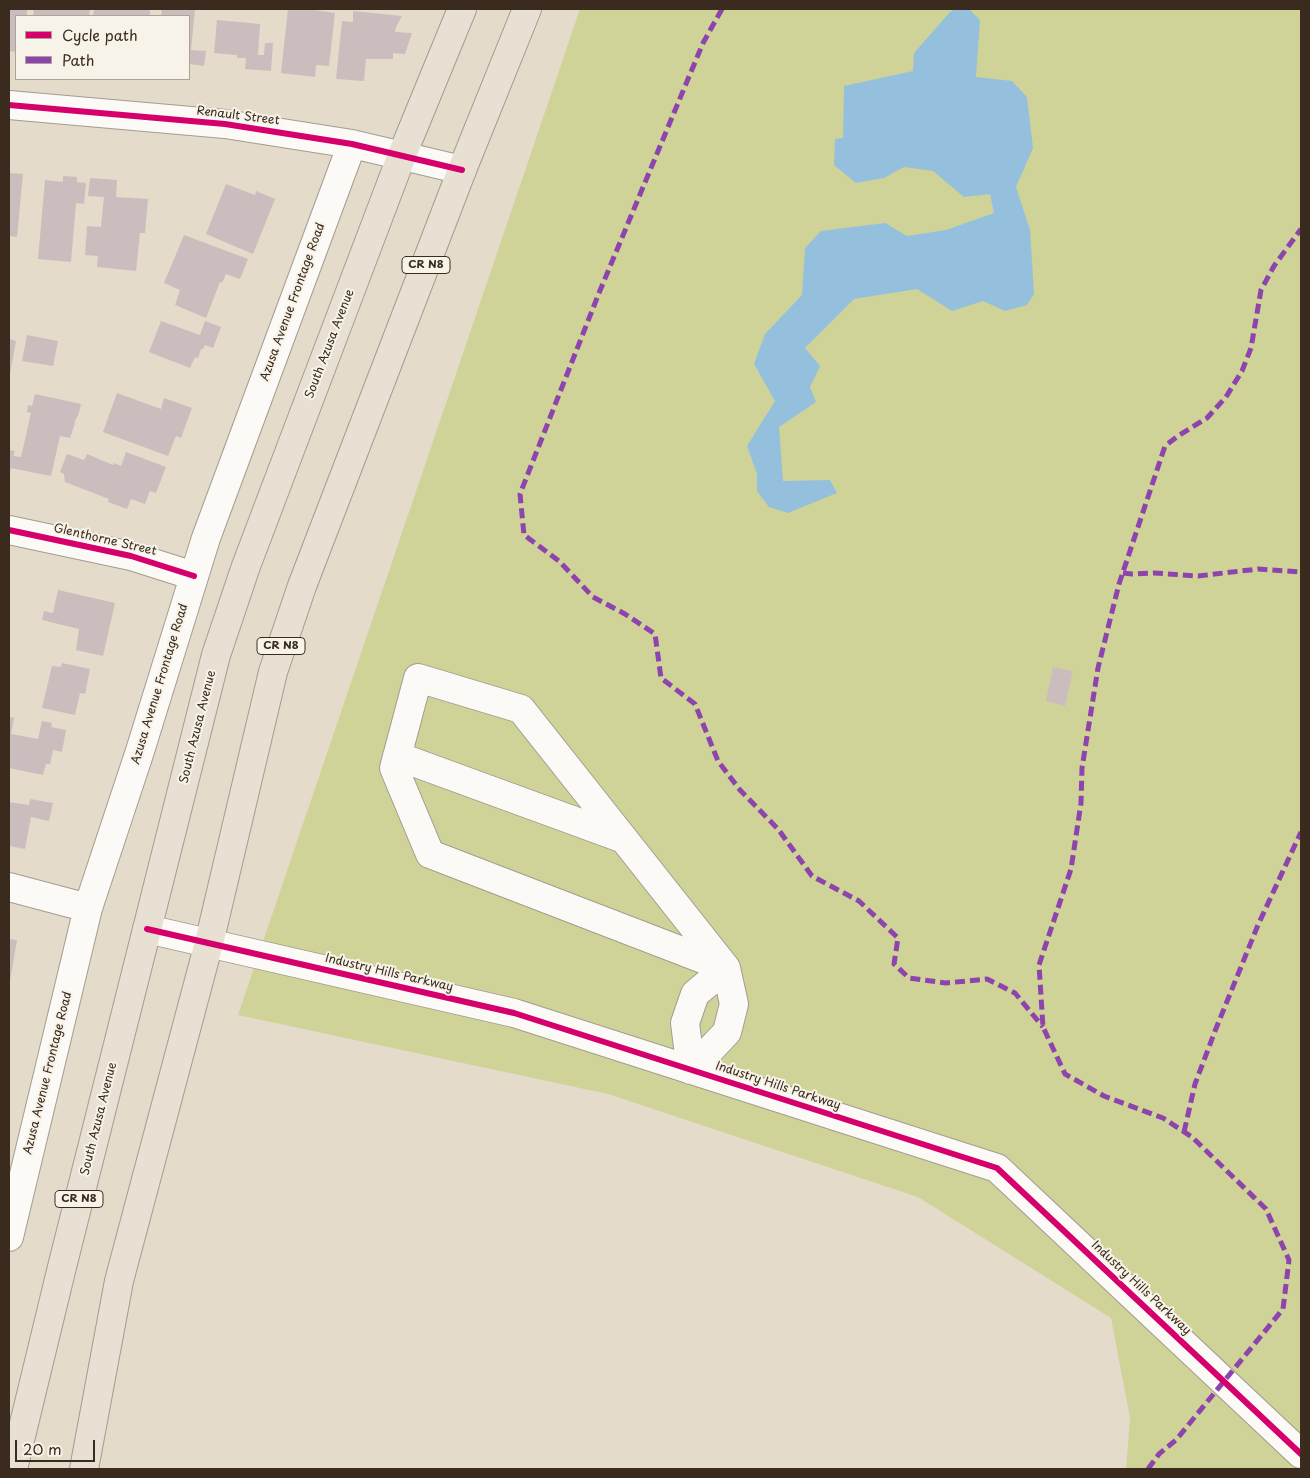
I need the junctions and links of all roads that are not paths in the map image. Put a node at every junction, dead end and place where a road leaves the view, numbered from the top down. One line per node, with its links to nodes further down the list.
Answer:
1 (462, 9): 5 (main road, South Azusa Avenue / CR N8)
2 (527, 9): 6 (main road, CR N8)
3 (9, 106): 4 (street, Renault Street)
4 (352, 144): 5 (street, Renault Street); 8 (street, Azusa Avenue Frontage Road)
5 (402, 155): 6 (street, Renault Street); 13 (main road, South Azusa Avenue / CR N8)
6 (462, 170): 14 (main road, CR N8)
7 (9, 530): 8 (street, Glenthorne Street)
8 (194, 576): 12 (street, Azusa Avenue Frontage Road)
9 (397, 756): 10 (street); 10 (street); 15 (street)
10 (624, 839): 15 (street)
11 (9, 887): 12 (street)
12 (88, 908): 17 (street, Azusa Avenue Frontage Road)
13 (146, 929): 14 (street, Industry Hills Parkway); 19 (main road, South Azusa Avenue / CR N8)
14 (209, 943): 16 (street, Industry Hills Parkway); 20 (main road, CR N8)
15 (726, 968): 16 (street); 16 (street)
16 (691, 1070): 18 (street, Industry Hills Parkway)
17 (9, 1237)
18 (1301, 1454)
19 (13, 1469)
20 (84, 1469)

